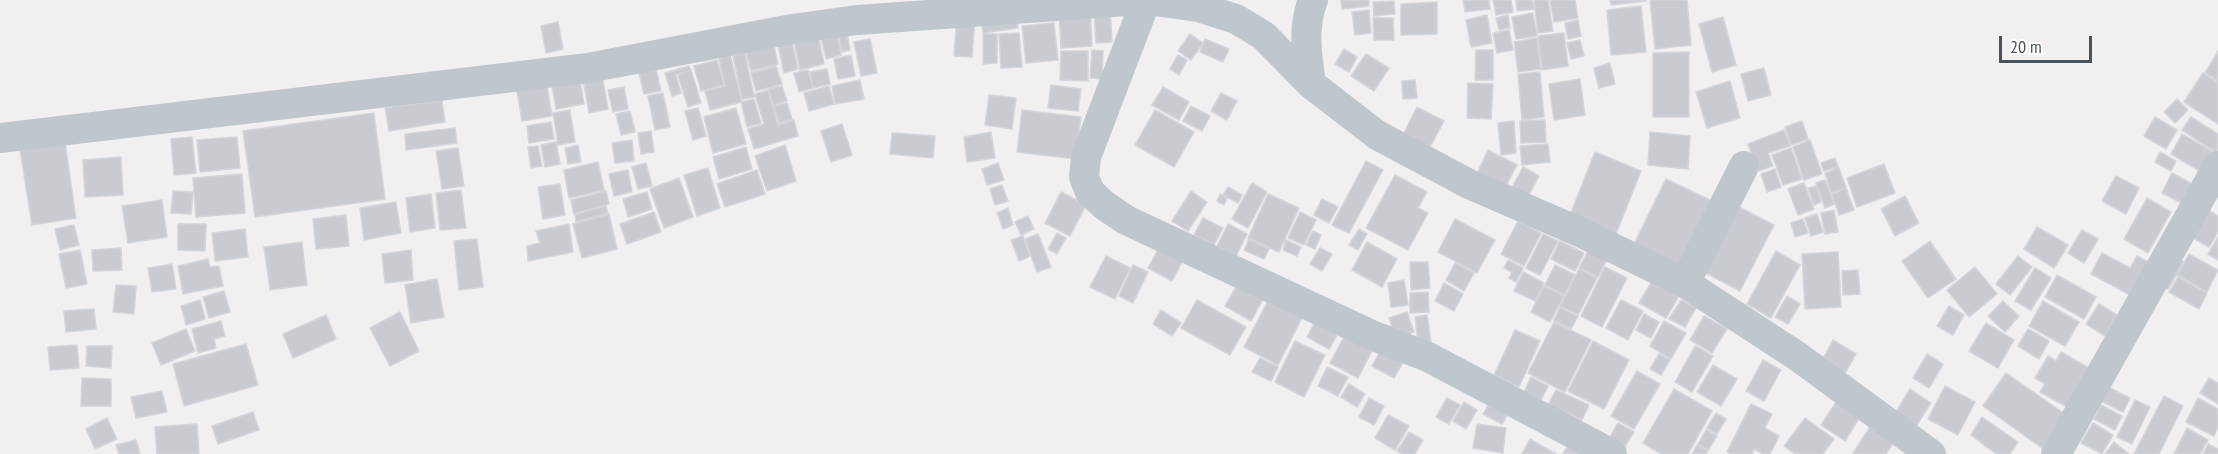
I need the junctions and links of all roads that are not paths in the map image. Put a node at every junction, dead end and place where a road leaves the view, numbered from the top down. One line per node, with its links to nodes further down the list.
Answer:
1 (1141, 0): 5 (street)
2 (1147, 0): 4 (street); 9 (street)
3 (1313, 0): 4 (street)
4 (1311, 84): 8 (street)
5 (0, 138)
6 (1744, 166): 8 (street)
7 (2218, 166): 11 (street)
8 (1685, 283): 10 (street)
9 (1612, 454)
10 (1931, 454)
11 (2056, 454)

